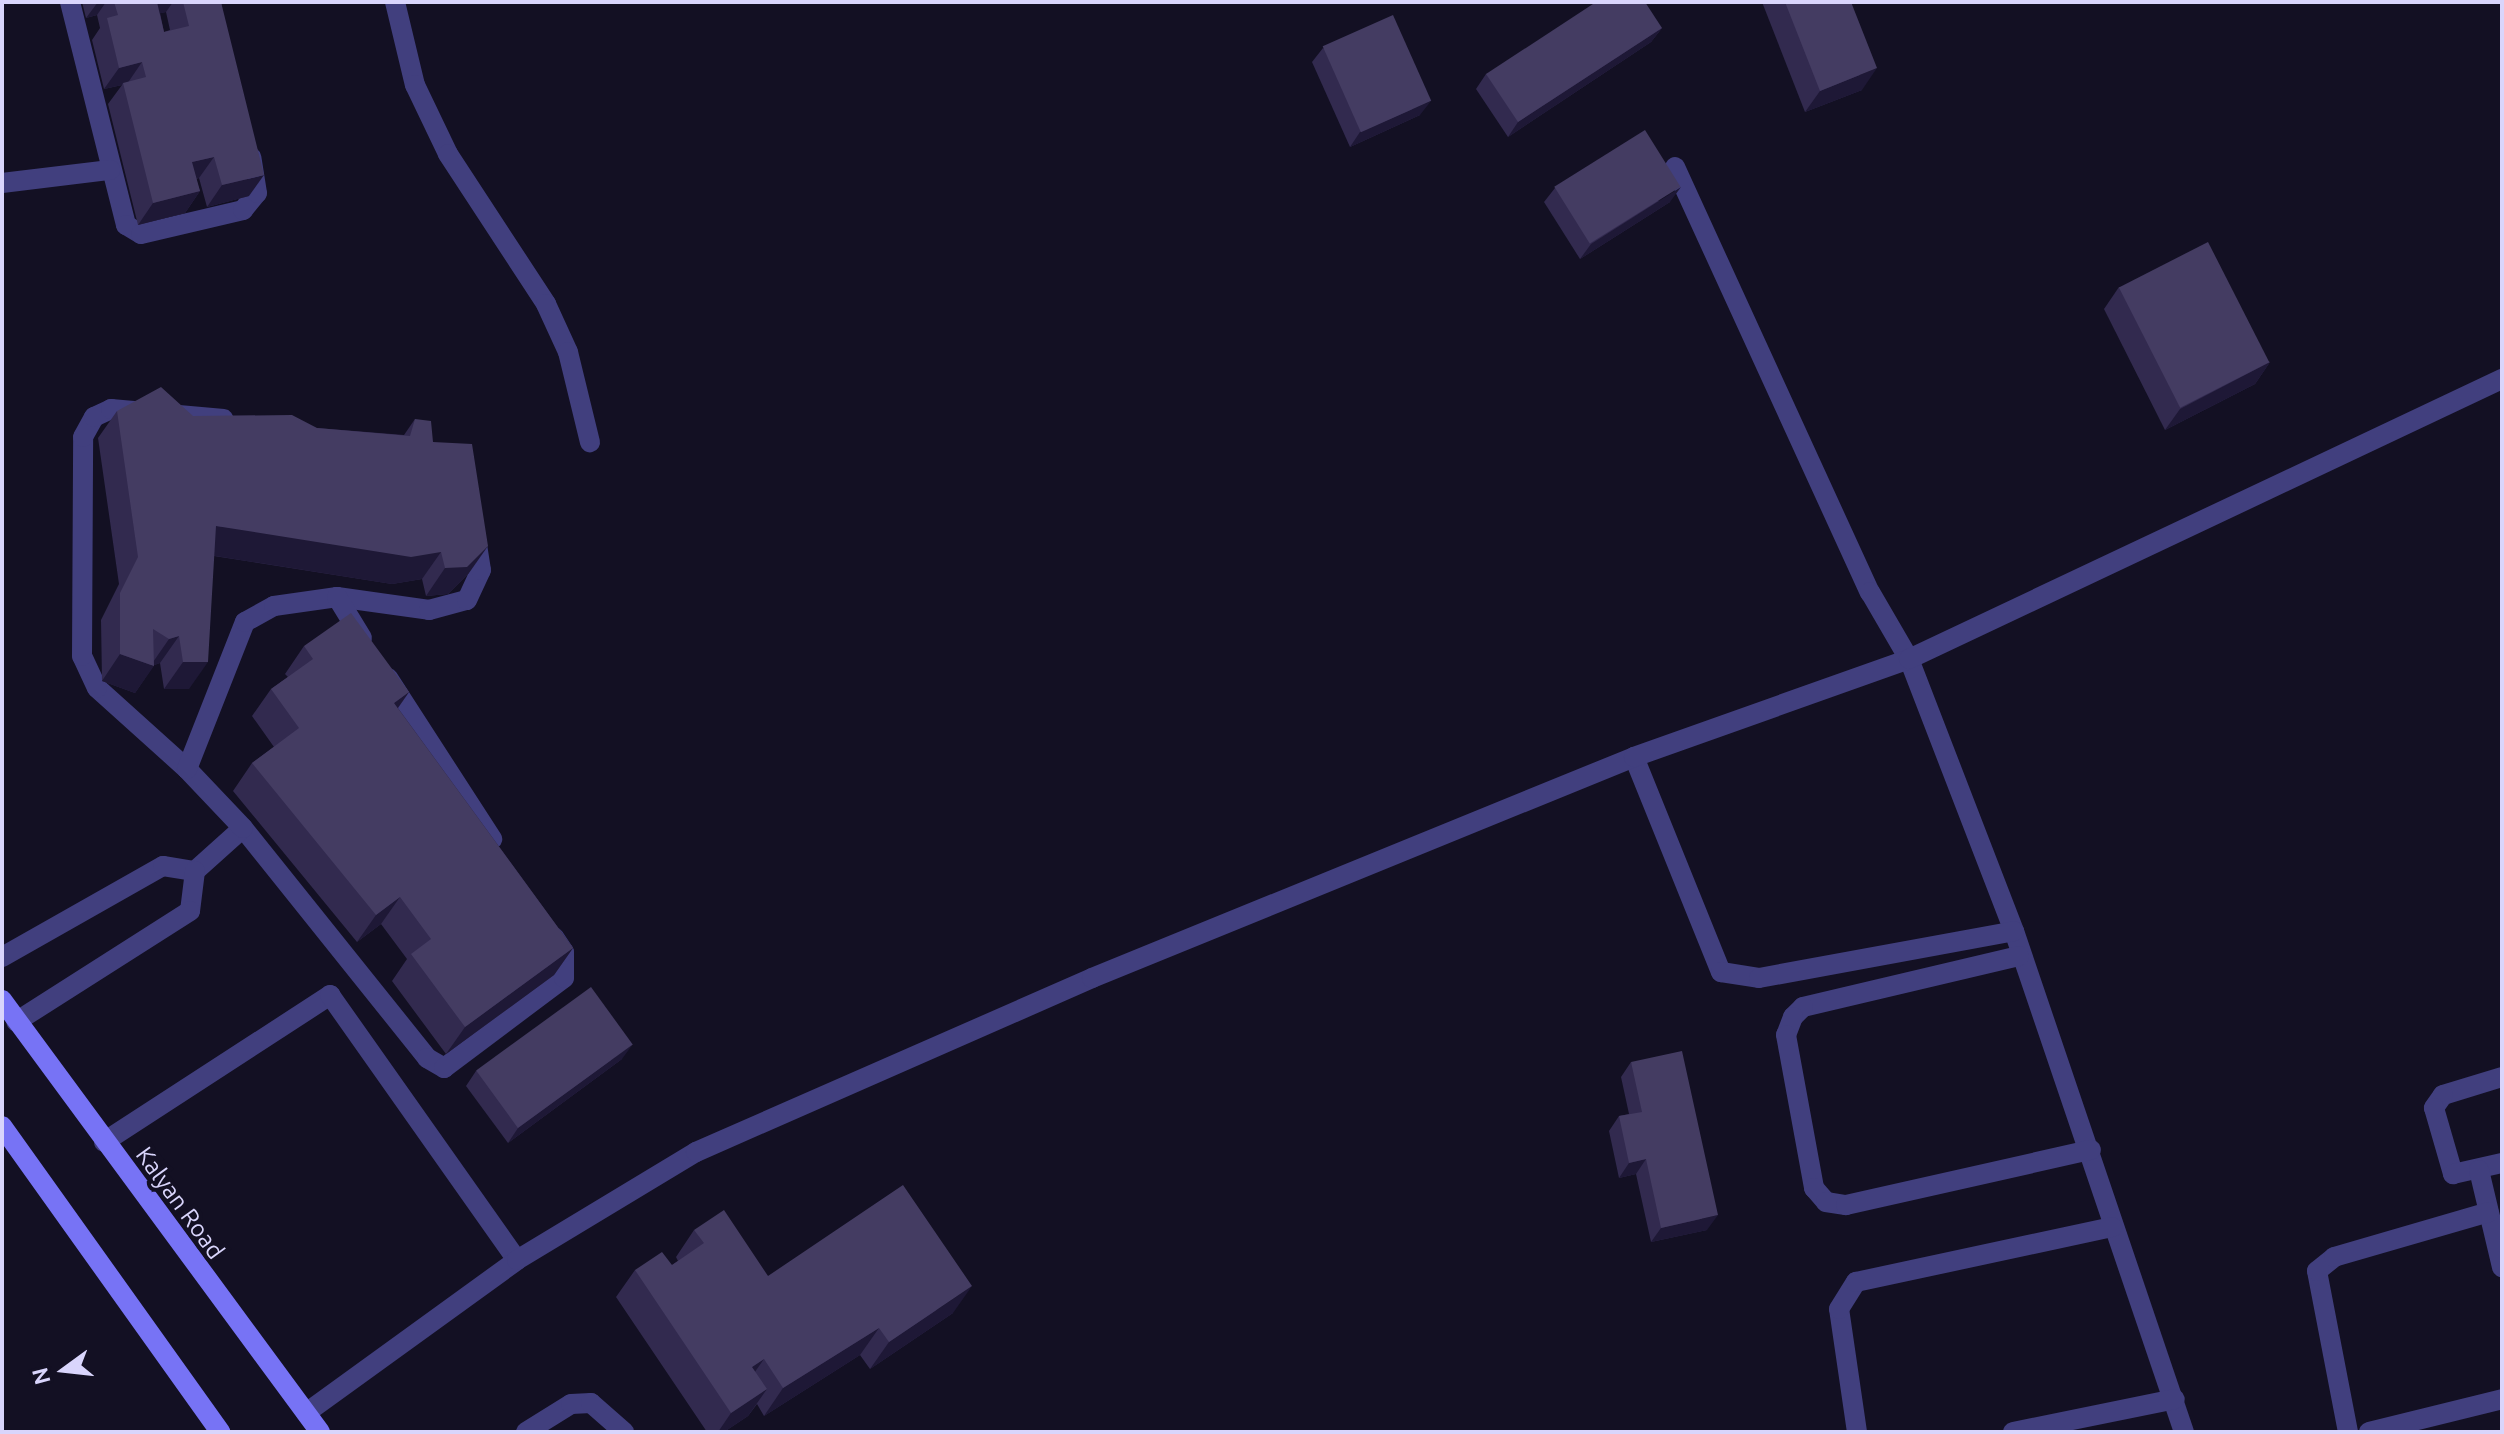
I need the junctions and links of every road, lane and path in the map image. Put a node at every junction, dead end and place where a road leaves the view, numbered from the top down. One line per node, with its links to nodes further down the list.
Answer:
1 (70, 2): 5 (street)
2 (395, 2): 9 (street)
3 (246, 137): 5 (street)
4 (1675, 167): 12 (street)
5 (110, 170): 6 (street)
6 (2, 183)
7 (2502, 379): 12 (street)
8 (241, 422): 14 (street)
9 (590, 442)
10 (473, 514): 11 (street)
11 (337, 597): 14 (street); 16 (street)
12 (1909, 659): 13 (street); 19 (street)
13 (1634, 757): 19 (street); 32 (street)
14 (187, 769): 15 (street)
15 (243, 828): 17 (street); 18 (street)
16 (506, 861)
17 (195, 871): 21 (street); 23 (street)
18 (539, 913)
19 (2014, 931): 20 (street)
20 (2019, 956): 27 (street); 27 (street)
21 (2, 957)
22 (2, 1000): 23 (main road, Kalyan Road)
23 (16, 1022): 26 (main road, Kalyan Road)
24 (2502, 1077): 29 (street)
25 (2, 1126): 37 (main road)
26 (104, 1142): 32 (street); 36 (main road, Kalyan Road)
27 (2091, 1150): 31 (street)
28 (2502, 1163): 29 (street)
29 (2479, 1170): 30 (street)
30 (2489, 1212): 33 (street); 44 (street)
31 (2112, 1227): 34 (street); 41 (street)
32 (517, 1260): 36 (street)
33 (2502, 1267)
34 (2175, 1399): 42 (street); 43 (street)
35 (2502, 1399): 45 (street)
36 (306, 1413): 38 (main road, Kalyan Road)
37 (220, 1432)
38 (320, 1432)
39 (526, 1432): 40 (street)
40 (624, 1432)
41 (1857, 1432)
42 (2013, 1432)
43 (2184, 1432)
44 (2348, 1432)
45 (2369, 1432)

